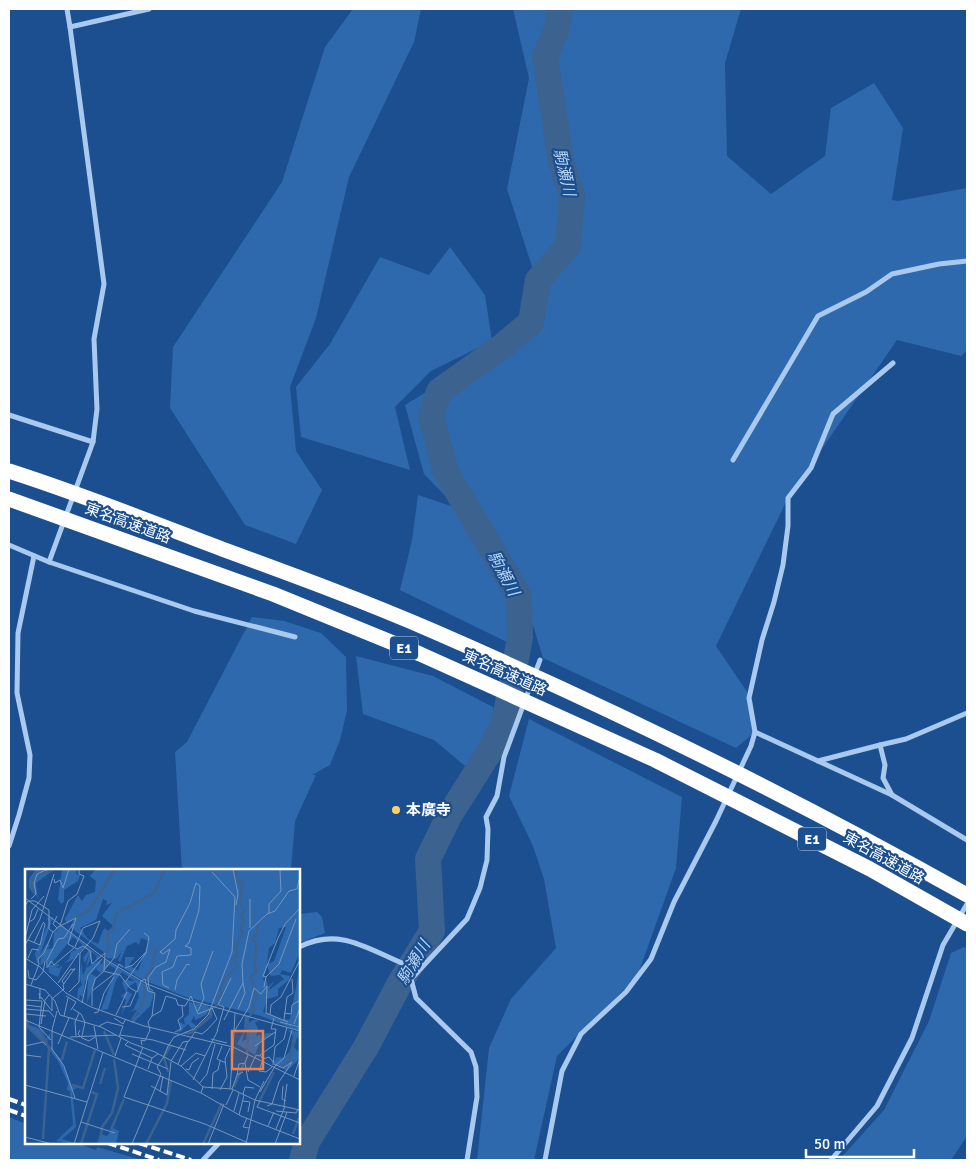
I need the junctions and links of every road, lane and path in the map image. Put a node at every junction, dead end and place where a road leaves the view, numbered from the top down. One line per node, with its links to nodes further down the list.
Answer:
1 (67, 9): 3 (street)
2 (149, 9): 3 (street)
3 (70, 27): 7 (street)
4 (967, 261): 8 (street)
5 (893, 363): 17 (street)
6 (9, 415): 7 (street)
7 (93, 442): 13 (street)
8 (733, 460)
9 (9, 471): 23 (highway, 東名高速道路 / E1)
10 (9, 499): 25 (highway, 東名高速道路 / E1)
11 (9, 546): 12 (street)
12 (34, 556): 13 (street); 22 (street)
13 (50, 562): 14 (street)
14 (295, 637)
15 (540, 660): 27 (street)
16 (967, 713): 18 (street)
17 (755, 732): 19 (street); 31 (street)
18 (880, 745): 19 (street); 20 (street)
19 (818, 761): 20 (street)
20 (892, 795): 21 (street)
21 (967, 840)
22 (9, 846)
23 (967, 895)
24 (967, 904): 32 (street)
25 (967, 924)
26 (300, 946): 27 (street)
27 (411, 979): 30 (street)
28 (217, 1144): 29 (street)
29 (203, 1160)
30 (468, 1160)
31 (545, 1160)
32 (831, 1160)

